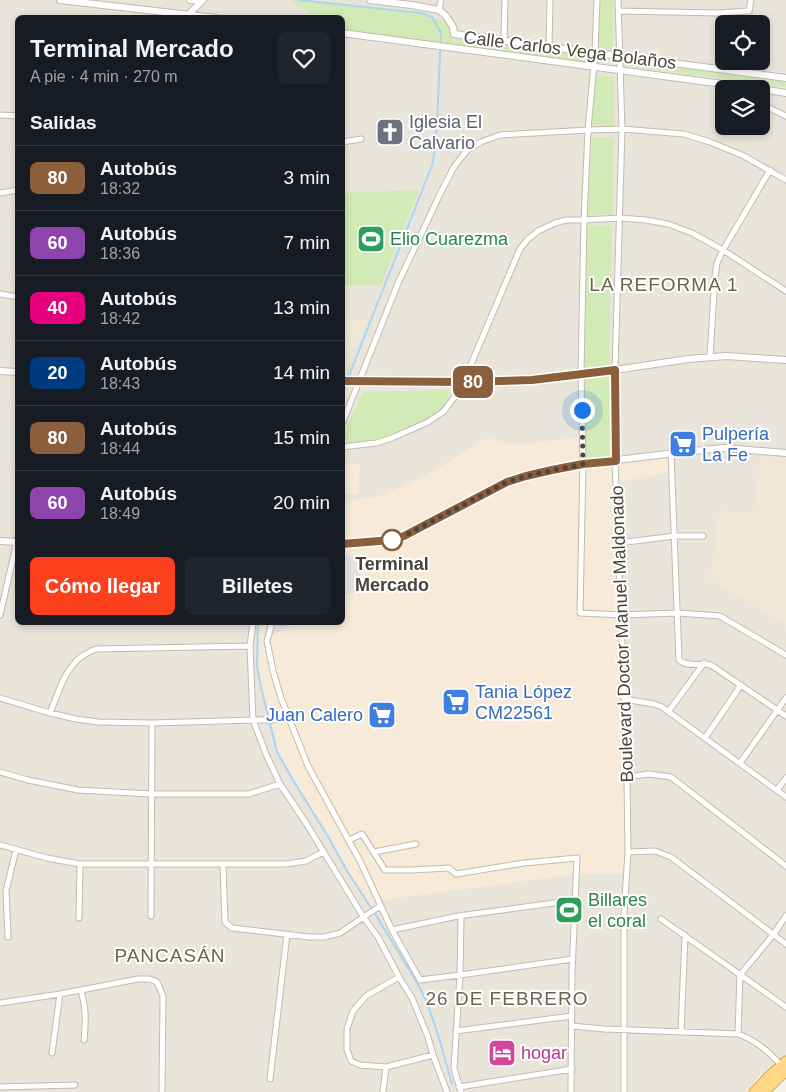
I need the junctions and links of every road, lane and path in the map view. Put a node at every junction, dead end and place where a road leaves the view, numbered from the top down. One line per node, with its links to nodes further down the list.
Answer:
1 (60, 0): 15 (street)
2 (190, 0): 10 (street)
3 (370, 0): 11 (street)
4 (440, 0): 12 (street)
5 (505, 0): 19 (street)
6 (550, 0): 21 (street)
7 (597, 0): 22 (street, Boulevard Doctor Manuel Maldonado)
8 (618, 0): 13 (street, Boulevard Doctor Manuel Maldonado)
9 (751, 0): 13 (street)
10 (202, 1): 14 (street)
11 (388, 1): 12 (street)
12 (440, 10): 18 (street, Calle Carlos Vega Bolaños)
13 (619, 11): 23 (street, Boulevard Doctor Manuel Maldonado)
14 (189, 14): 15 (street); 16 (street)
15 (173, 15)
16 (194, 15)
17 (345, 33): 20 (street, Calle Carlos Vega Bolaños)
18 (454, 34): 19 (street, Calle Carlos Vega Bolaños); 20 (street)
19 (504, 41): 21 (street, Calle Carlos Vega Bolaños)
20 (448, 47): 24 (street, Calle Carlos Vega Bolaños)
21 (549, 47): 22 (street, Calle Carlos Vega Bolaños)
22 (596, 53): 23 (street, Calle Carlos Vega Bolaños); 24 (street, Boulevard Doctor Manuel Maldonado)
23 (620, 56): 25 (street, Boulevard Doctor Manuel Maldonado); 26 (street, Calle Carlos Vega Bolaños)
24 (594, 66): 25 (street, Calle Carlos Vega Bolaños); 34 (street, Boulevard Doctor Manuel Maldonado)
25 (620, 70): 27 (street, Calle Carlos Vega Bolaños); 35 (street, Boulevard Doctor Manuel Maldonado)
26 (786, 78)
27 (715, 83)
28 (770, 90): 29 (street, Calle Carlos Vega Bolaños)
29 (786, 92)
30 (770, 108): 33 (street)
31 (0, 115): 32 (street)
32 (15, 116)
33 (786, 116)
34 (588, 130): 35 (street); 43 (street, Boulevard Doctor Manuel Maldonado); 55 (street)
35 (622, 130): 38 (street); 42 (street, Boulevard Doctor Manuel Maldonado)
36 (360, 139): 37 (street)
37 (345, 142)
38 (770, 170): 39 (street); 44 (street)
39 (786, 180)
40 (15, 190): 41 (street)
41 (0, 193)
42 (619, 218): 43 (street); 44 (street); 50 (street, Boulevard Doctor Manuel Maldonado)
43 (584, 220): 53 (street, Boulevard Doctor Manuel Maldonado); 56 (street)
44 (723, 250): 45 (street); 48 (street)
45 (786, 292)
46 (0, 294): 47 (street)
47 (15, 296)
48 (710, 357): 49 (street); 50 (street)
49 (786, 360)
50 (615, 370): 53 (street); 61 (street, Boulevard Doctor Manuel Maldonado)
51 (0, 371): 52 (street)
52 (15, 372)
53 (581, 374): 56 (street); 62 (street, Boulevard Doctor Manuel Maldonado)
54 (345, 381): 55 (street)
55 (358, 381): 56 (street); 57 (street)
56 (463, 382): 58 (street)
57 (345, 416)
58 (345, 447)
59 (671, 453): 60 (street); 61 (street); 63 (street)
60 (786, 453)
61 (616, 461): 62 (street); 67 (street, Boulevard Doctor Manuel Maldonado)
62 (583, 464): 68 (street); 72 (street, Boulevard Doctor Manuel Maldonado)
63 (674, 536): 64 (street); 67 (street); 70 (street)
64 (703, 536)
65 (15, 540): 66 (street)
66 (0, 541)
67 (618, 543): 72 (street, Boulevard Doctor Manuel Maldonado)
68 (345, 544)
69 (15, 549): 71 (street)
70 (678, 614): 72 (street); 76 (street); 77 (street)
71 (0, 615)
72 (621, 615): 81 (street, Boulevard Doctor Manuel Maldonado)
73 (253, 625): 75 (street)
74 (271, 625): 85 (street)
75 (250, 646): 84 (street); 87 (street)
76 (786, 655)
77 (704, 663): 78 (street); 83 (street)
78 (741, 685): 82 (street); 89 (street)
79 (0, 698): 84 (street)
80 (786, 698): 82 (street)
81 (624, 700): 83 (street); 92 (street, Boulevard Doctor Manuel Maldonado)
82 (778, 710): 86 (street); 90 (street)
83 (668, 712): 89 (street)
84 (50, 713): 88 (street)
85 (287, 715): 87 (street); 98 (street)
86 (786, 716)
87 (255, 720): 88 (street); 94 (street)
88 (152, 723): 96 (street)
89 (705, 738): 90 (street)
90 (740, 763): 95 (street)
91 (0, 772): 96 (street)
92 (627, 777): 104 (street, Boulevard Doctor Manuel Maldonado); 108 (street)
93 (786, 778): 95 (street)
94 (280, 784): 96 (street); 102 (street)
95 (777, 790): 97 (street)
96 (152, 794): 107 (street)
97 (786, 797)
98 (349, 840): 103 (street); 110 (street)
99 (416, 844): 103 (street)
100 (0, 845): 101 (street)
101 (16, 850): 105 (street); 121 (street)
102 (323, 852): 106 (street); 115 (street)
103 (374, 852): 109 (street)
104 (628, 852): 120 (street); 133 (street, Boulevard Doctor Manuel Maldonado)
105 (80, 864): 107 (street); 114 (street)
106 (223, 864): 107 (street); 118 (street)
107 (152, 865): 111 (street)
108 (786, 866)
109 (576, 900): 112 (street); 123 (street)
110 (379, 907): 115 (street); 117 (street)
111 (151, 916)
112 (461, 916): 117 (street); 125 (street)
113 (786, 916): 120 (street)
114 (79, 918)
115 (364, 918): 118 (street); 126 (street)
116 (661, 920): 119 (street)
117 (392, 930): 125 (street)
118 (287, 934): 143 (street)
119 (684, 935): 124 (street); 135 (street)
120 (773, 935): 122 (street); 124 (street)
121 (8, 937)
122 (786, 944)
123 (573, 959): 125 (street); 131 (street)
124 (740, 975): 130 (street); 136 (street)
125 (460, 976): 134 (street)
126 (399, 977): 139 (street); 141 (street)
127 (80, 990): 128 (street); 137 (street); 147 (street)
128 (60, 994): 129 (street); 138 (street)
129 (0, 1003)
130 (786, 1007)
131 (572, 1016): 132 (street); 134 (street)
132 (572, 1026): 133 (street); 142 (street)
133 (623, 1029): 135 (street); 151 (street, Boulevard Doctor Manuel Maldonado)
134 (456, 1031): 146 (street)
135 (681, 1032): 136 (street)
136 (738, 1034): 140 (street)
137 (84, 1040)
138 (52, 1053)
139 (433, 1055): 141 (street); 149 (street)
140 (784, 1066): 152 (highway); 153 (highway)
141 (386, 1067): 148 (street)
142 (572, 1069): 146 (street); 150 (street)
143 (270, 1079)
144 (75, 1085): 145 (street)
145 (0, 1087)
146 (460, 1089)
147 (162, 1092)
148 (383, 1092)
149 (447, 1092)
150 (571, 1092)
151 (624, 1092)
152 (754, 1092)
153 (764, 1092)

